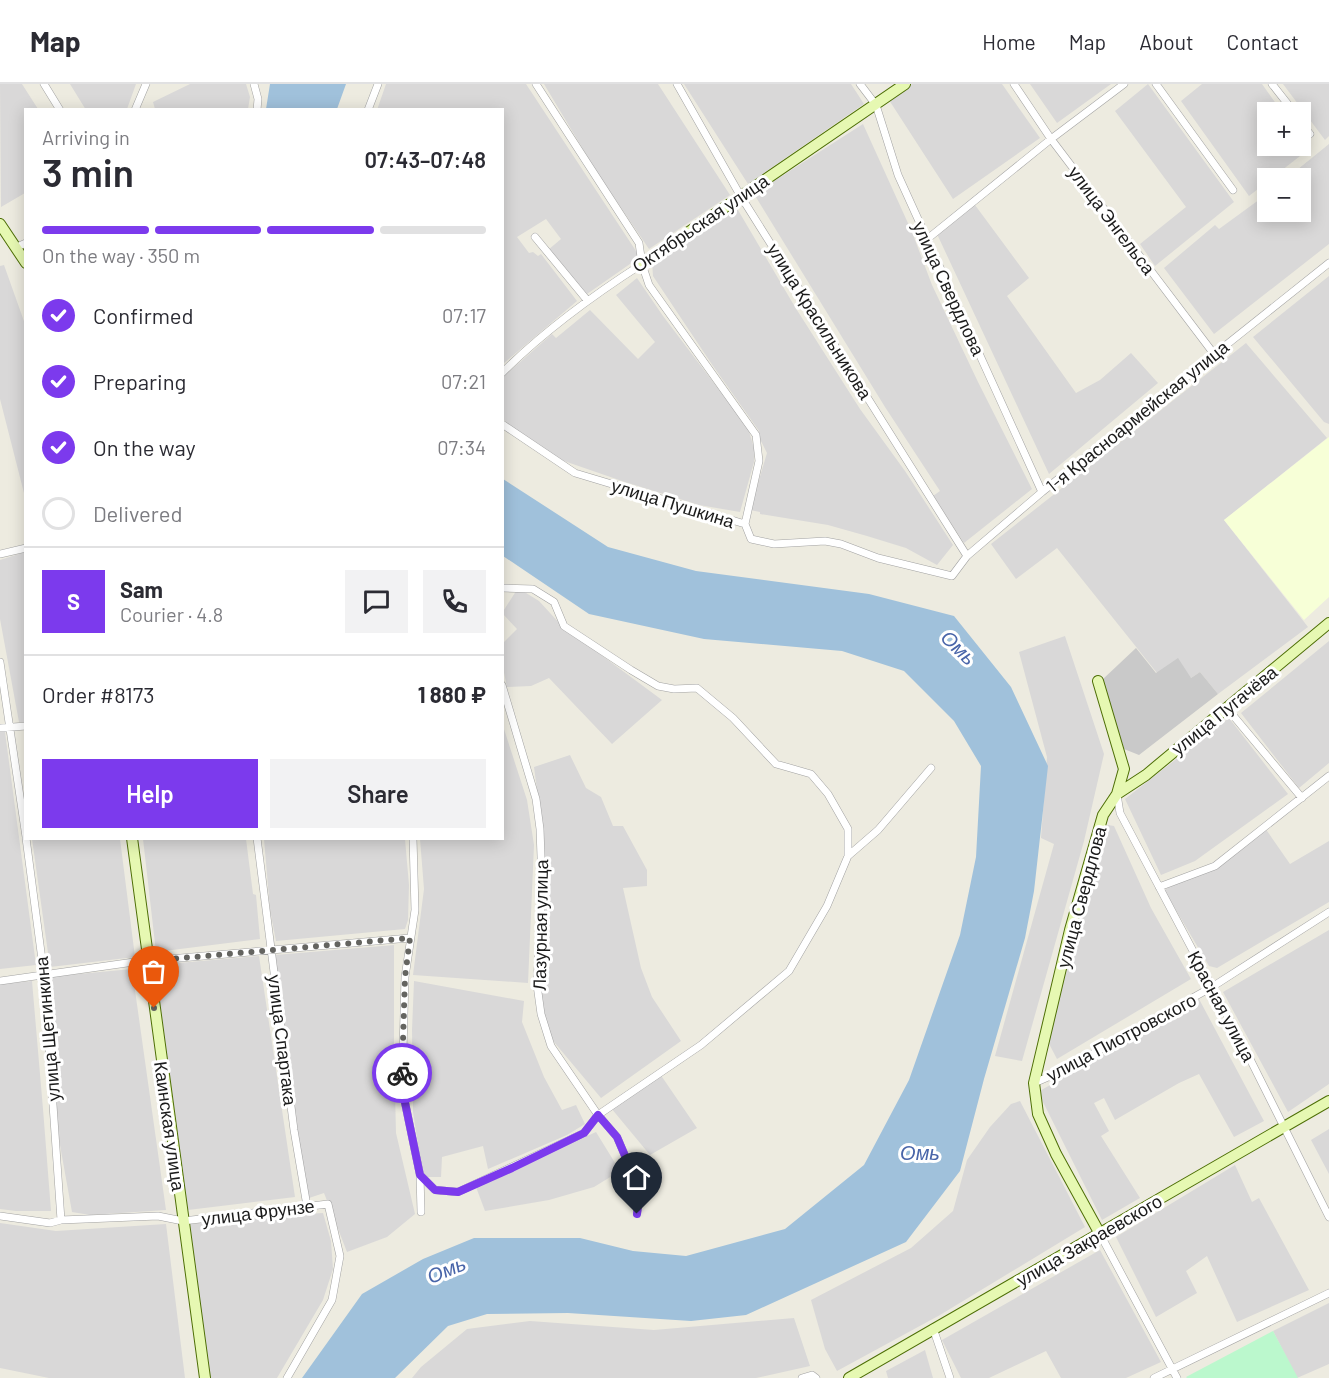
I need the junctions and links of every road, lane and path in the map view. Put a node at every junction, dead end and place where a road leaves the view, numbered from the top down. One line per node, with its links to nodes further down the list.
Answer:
1 (44, 84): 15 (street)
2 (146, 84): 16 (street)
3 (254, 84): 17 (street)
4 (378, 84): 18 (street)
5 (536, 84): 27 (street)
6 (677, 84): 21 (street, улица Красильникова)
7 (860, 84): 14 (street, улица Свердлова)
8 (905, 84): 14 (street, Октябрьская улица)
9 (1014, 84): 19 (street, улица Энгельса)
10 (1124, 84): 19 (street)
11 (1156, 84): 20 (street)
12 (1272, 84): 13 (street)
13 (1286, 102)
14 (876, 105): 21 (street, Октябрьская улица); 24 (street, улица Свердлова)
15 (59, 108)
16 (136, 108)
17 (257, 108)
18 (369, 108)
19 (1051, 139): 24 (street); 29 (street, улица Энгельса)
20 (1233, 190)
21 (740, 195): 27 (street, Октябрьская улица); 36 (street, улица Красильникова)
22 (0, 224): 25 (street)
23 (535, 237): 28 (street)
24 (926, 240): 32 (street, улица Свердлова)
25 (21, 245)
26 (1329, 263): 29 (street, 1-я Красноармейская улица)
27 (642, 264): 28 (street, Октябрьская улица); 33 (street)
28 (587, 300): 30 (street, Октябрьская улица)
29 (1214, 354): 32 (street, 1-я Красноармейская улица)
30 (504, 371)
31 (504, 425): 33 (street, улица Пушкина)
32 (1042, 492): 36 (street, 1-я Красноармейская улица)
33 (745, 524): 37 (street, улица Пушкина)
34 (24, 548): 35 (street)
35 (0, 554)
36 (967, 556): 37 (street, 1-я Красноармейская улица)
37 (952, 576)
38 (504, 588): 56 (street)
39 (1329, 623): 43 (street, улица Пугачёва)
40 (0, 662): 45 (street, улица Щетинкина)
41 (1098, 681): 49 (street, улица Свердлова)
42 (504, 692): 67 (street, Лазурная улица)
43 (1226, 707): 49 (street, улица Пугачёва); 50 (street)
44 (24, 726): 45 (street)
45 (10, 727): 46 (street); 51 (street, улица Щетинкина)
46 (0, 728)
47 (931, 768): 56 (street)
48 (1329, 776): 50 (street)
49 (1117, 794): 57 (street, Красная улица); 65 (street, улица Свердлова)
50 (1302, 798): 57 (street)
51 (24, 824)
52 (26, 840): 62 (street, улица Щетинкина)
53 (132, 840): 61 (street, Каинская улица)
54 (257, 840): 60 (street, улица Спартака)
55 (413, 840): 59 (street)
56 (848, 856): 67 (street)
57 (1159, 887): 64 (street, Красная улица)
58 (1329, 912): 64 (street, улица Пиотровского)
59 (410, 938): 60 (street); 69 (street)
60 (271, 950): 61 (street); 70 (street, улица Спартака)
61 (148, 961): 62 (street); 76 (street, Каинская улица)
62 (44, 975): 63 (street); 75 (street, улица Щетинкина)
63 (0, 981)
64 (1212, 987): 65 (street, улица Пиотровского); 68 (street, Красная улица)
65 (1034, 1083): 77 (street)
66 (1329, 1101): 68 (street, улица Закраевского)
67 (598, 1115): 69 (street); 72 (street, Лазурная улица)
68 (1283, 1127): 74 (street, Красная улица); 77 (street, улица Закраевского)
69 (420, 1175): 71 (street)
70 (307, 1206): 76 (street, улица Фрунзе); 82 (street, улица Фрунзе)
71 (421, 1212)
72 (637, 1214)
73 (0, 1216): 75 (street, улица Фрунзе)
74 (1329, 1217)
75 (61, 1220): 76 (street, улица Фрунзе)
76 (183, 1221): 81 (street, Каинская улица)
77 (1100, 1234): 79 (street, улица Закраевского); 80 (street)
78 (1329, 1293): 80 (street)
79 (933, 1329): 85 (street, улица Закраевского); 86 (street)
80 (1173, 1369): 87 (street); 88 (street)
81 (205, 1378)
82 (287, 1378)
83 (802, 1378): 84 (street)
84 (816, 1378)
85 (849, 1378)
86 (950, 1378)
87 (1154, 1378)
88 (1177, 1378)

